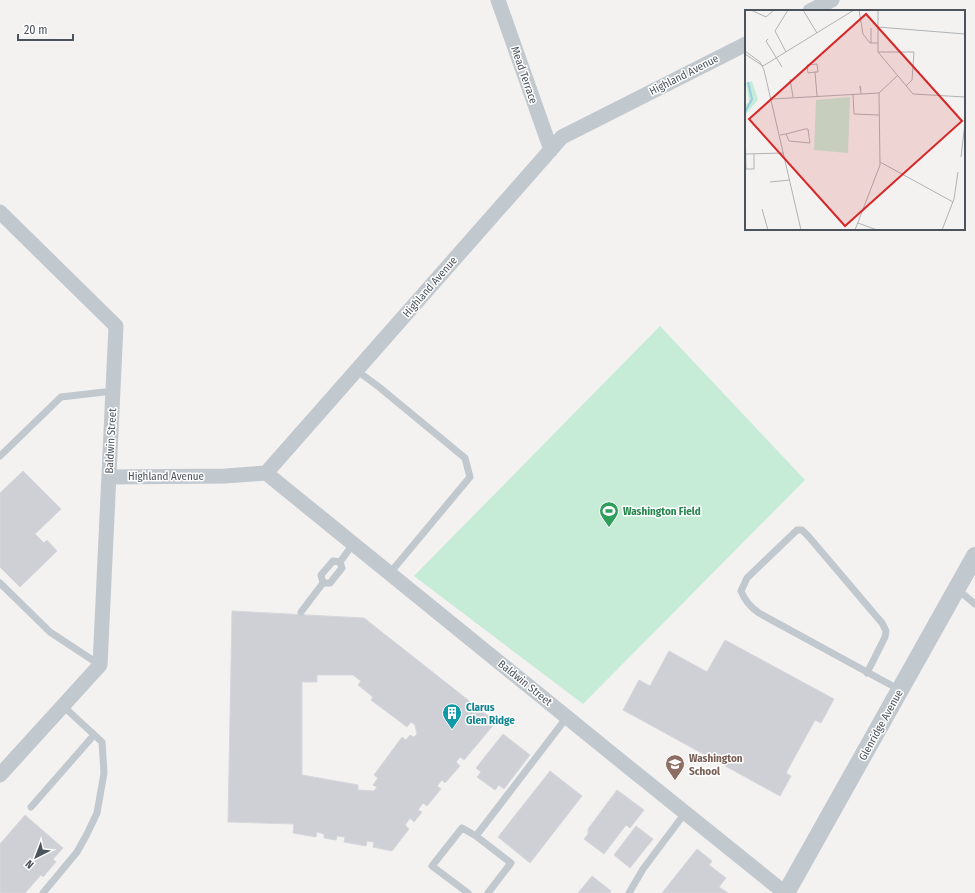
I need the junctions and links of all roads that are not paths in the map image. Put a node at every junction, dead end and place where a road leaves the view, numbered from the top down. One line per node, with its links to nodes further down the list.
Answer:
1 (498, 0): 5 (street, Mead Terrace)
2 (832, 0): 3 (street)
3 (812, 10)
4 (745, 45): 5 (street, Highland Avenue)
5 (551, 150): 7 (street, Highland Avenue)
6 (0, 212): 8 (street, Baldwin Street)
7 (356, 370): 10 (street, Highland Avenue); 15 (lane)
8 (113, 391): 9 (lane); 11 (street, Baldwin Street)
9 (0, 456)
10 (266, 473): 11 (street, Highland Avenue); 12 (street, Baldwin Street)
11 (109, 476): 21 (street, Baldwin Street)
12 (353, 544): 14 (lane); 15 (street, Baldwin Street)
13 (975, 556): 18 (street, Glenridge Avenue)
14 (340, 562): 17 (lane); 17 (lane)
15 (390, 573): 25 (street, Baldwin Street)
16 (0, 583): 21 (lane)
17 (323, 583): 20 (lane)
18 (957, 588): 19 (lane); 23 (street, Glenridge Avenue)
19 (975, 604)
20 (301, 612)
21 (100, 665): 24 (street)
22 (867, 673): 22 (lane); 23 (lane)
23 (900, 691): 35 (street, Glenridge Avenue)
24 (64, 705): 26 (lane); 27 (street)
25 (567, 717): 29 (street, Baldwin Street); 30 (lane)
26 (94, 735): 28 (lane); 31 (lane)
27 (0, 775)
28 (31, 807)
29 (685, 813): 34 (lane); 35 (street, Baldwin Street)
30 (476, 836): 32 (lane); 33 (lane)
31 (43, 893)
32 (468, 893)
33 (488, 893)
34 (629, 893)
35 (786, 893)

